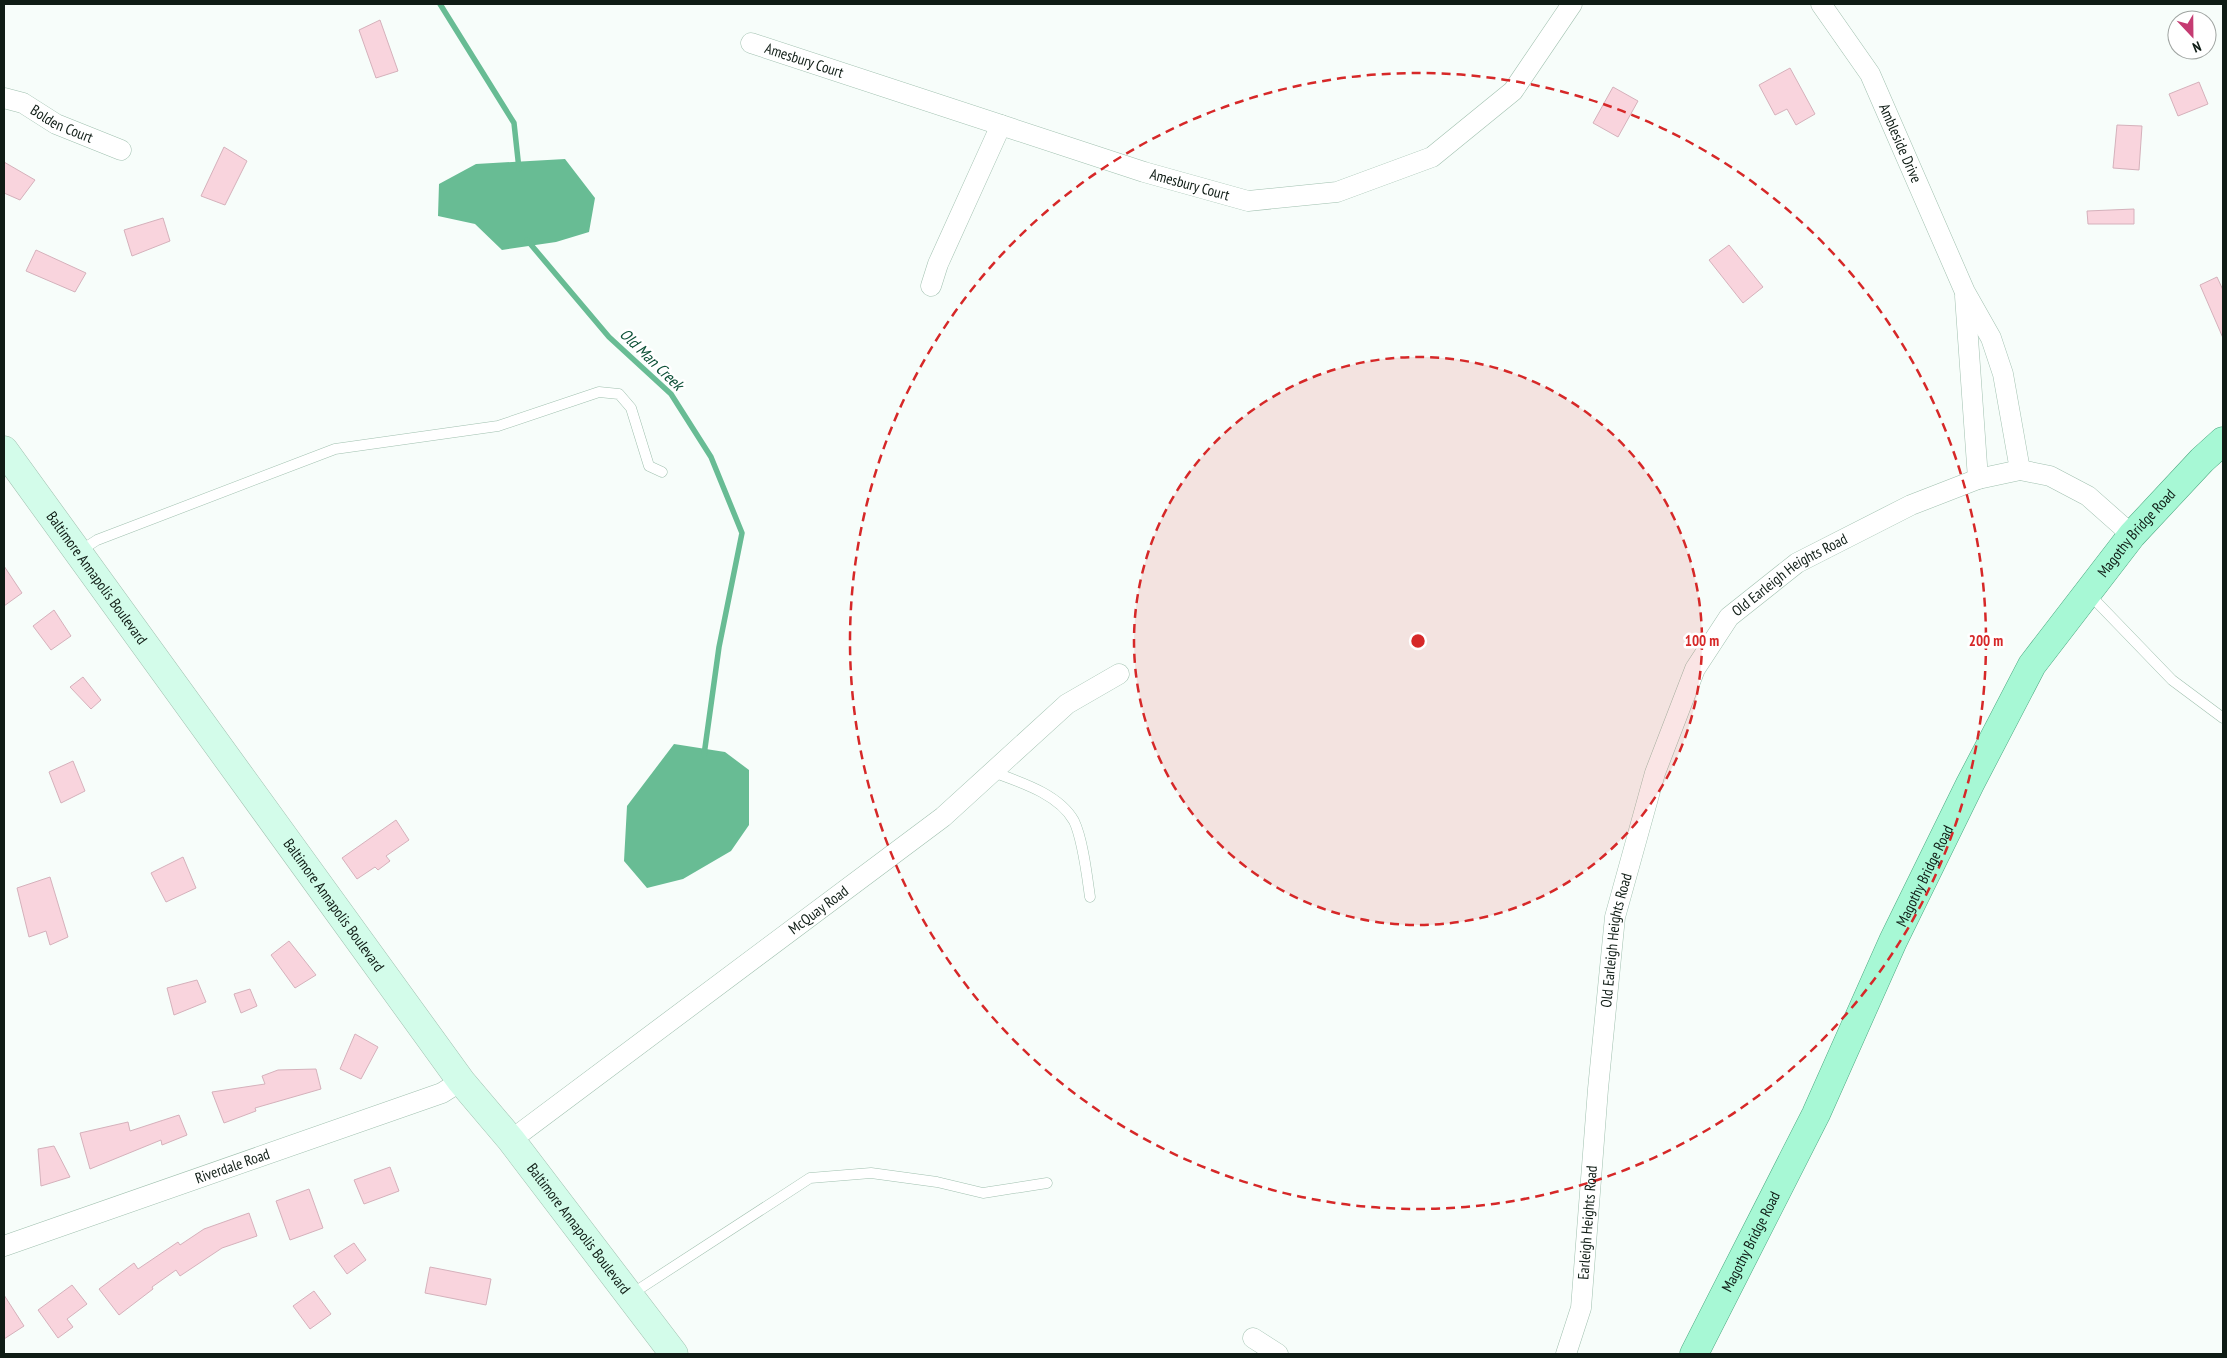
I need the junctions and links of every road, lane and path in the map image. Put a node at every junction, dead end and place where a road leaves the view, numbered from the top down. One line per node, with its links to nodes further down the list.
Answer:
1 (1572, 4): 5 (street, Amesbury Court)
2 (1820, 4): 8 (street, Ambleside Drive)
3 (751, 43): 5 (street, Amesbury Court)
4 (4, 98): 6 (street, Bolden Court)
5 (1000, 125): 7 (street)
6 (121, 150)
7 (931, 286)
8 (1965, 292): 11 (street, Ambleside Drive); 13 (street, Ambleside Drive)
9 (2223, 441): 14 (main road, Magothy Bridge Road)
10 (4, 450): 15 (main road, Baltimore Annapolis Boulevard)
11 (2020, 470): 13 (street, Old Earleigh Heights Road); 14 (street, Old Earleigh Heights Road)
12 (662, 472): 15 (lane)
13 (1978, 479): 22 (street, Old Earleigh Heights Road)
14 (2132, 535): 16 (main road, Magothy Bridge Road)
15 (78, 554): 21 (main road, Baltimore Annapolis Boulevard)
16 (2089, 594): 18 (lane); 31 (main road, Magothy Bridge Road)
17 (1119, 674): 19 (street, McQuay Road)
18 (2223, 718)
19 (993, 772): 20 (lane); 23 (street, McQuay Road)
20 (1090, 897)
21 (461, 1081): 23 (main road, Baltimore Annapolis Boulevard); 25 (street, Riverdale Road)
22 (1598, 1089): 30 (street, Earleigh Heights Road)
23 (510, 1140): 26 (main road, Baltimore Annapolis Boulevard)
24 (1047, 1183): 26 (lane)
25 (4, 1246)
26 (629, 1296): 28 (main road, Baltimore Annapolis Boulevard)
27 (1254, 1338): 29 (street)
28 (674, 1354)
29 (1278, 1354)
30 (1566, 1354)
31 (1694, 1354)

